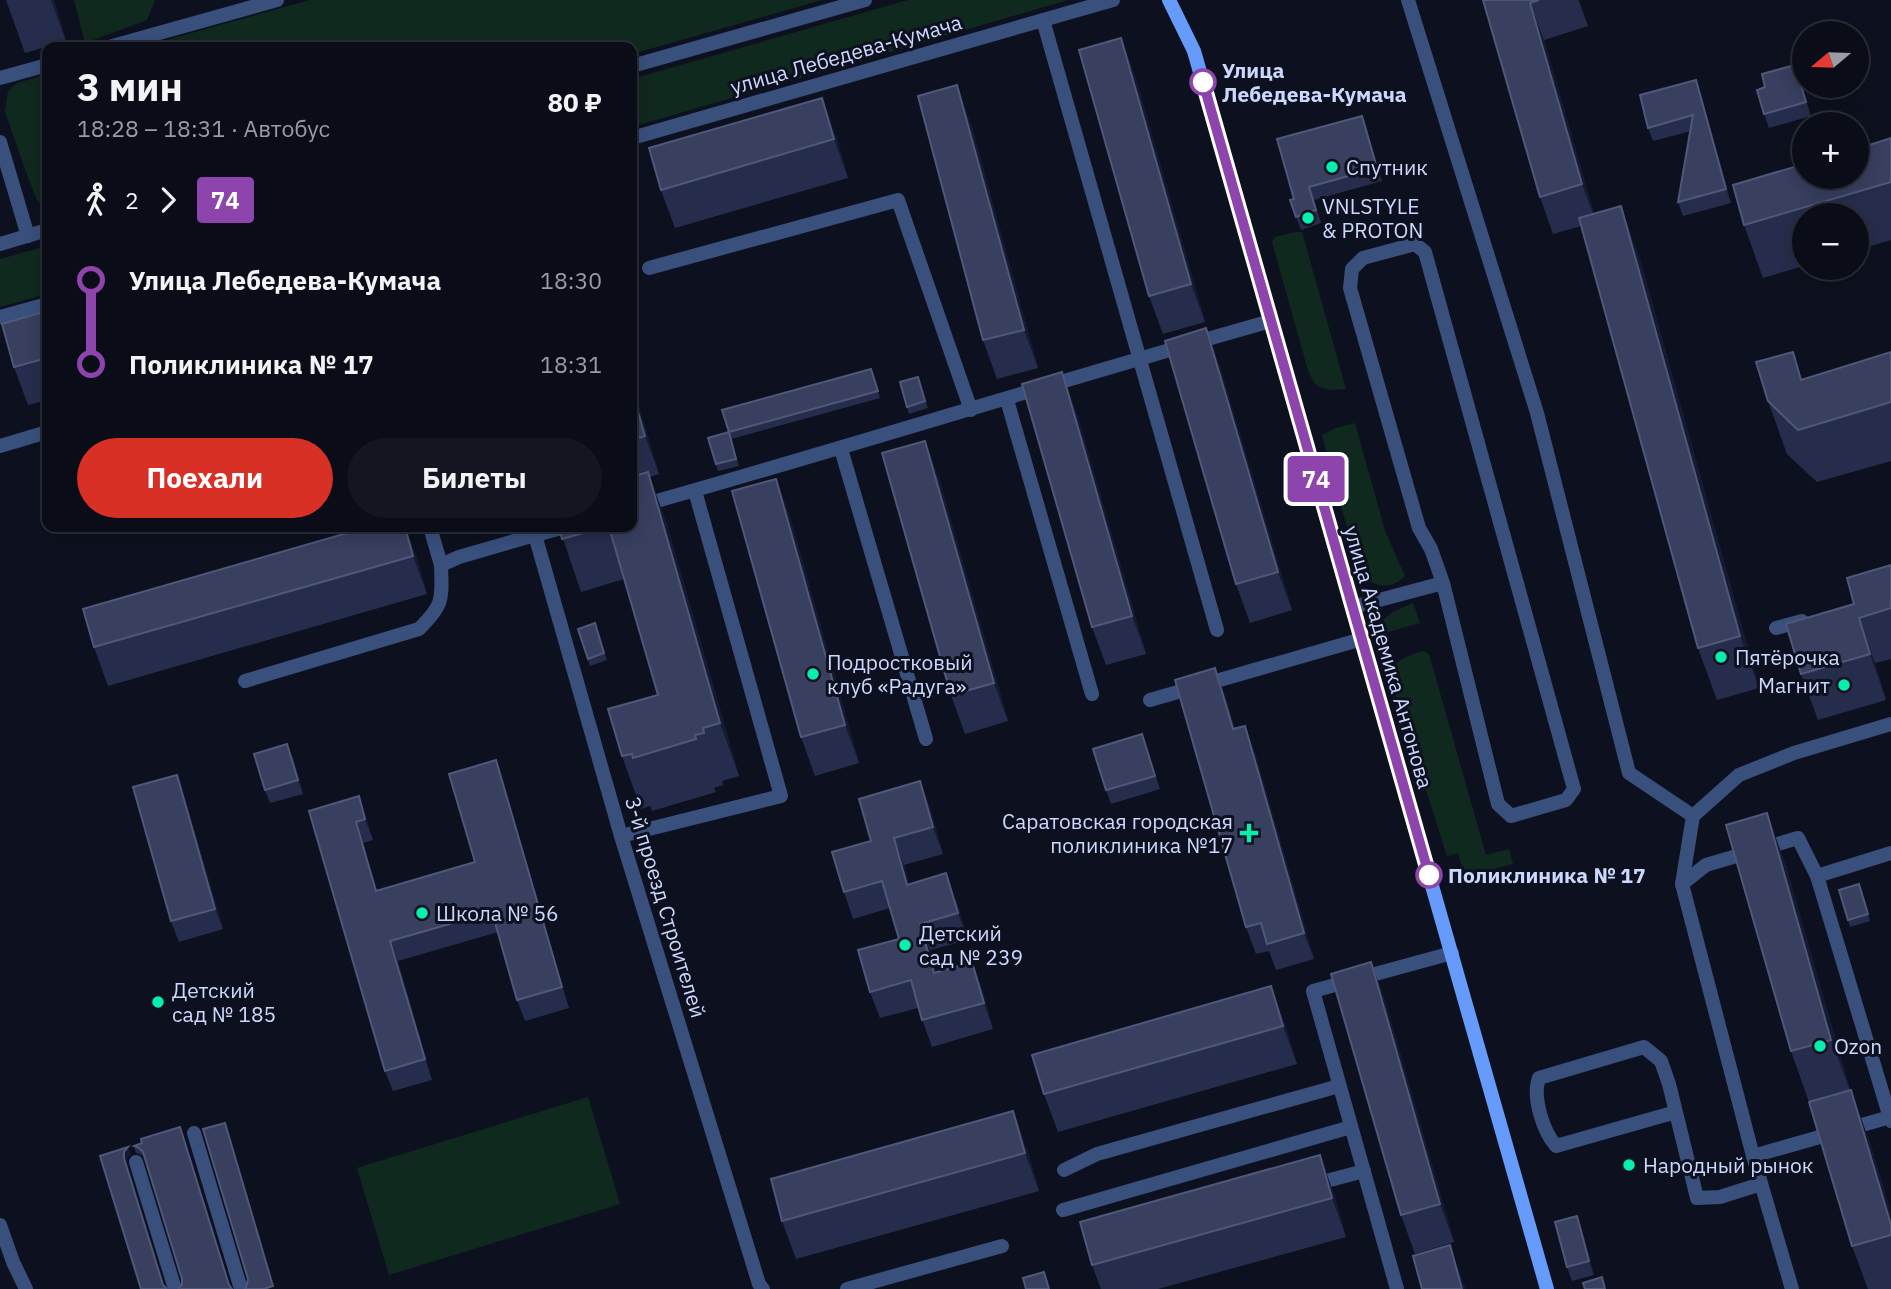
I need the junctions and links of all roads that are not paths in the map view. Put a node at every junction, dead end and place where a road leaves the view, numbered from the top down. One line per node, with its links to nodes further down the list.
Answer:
1 (277, 0): 7 (street)
2 (865, 0): 8 (street)
3 (1113, 0): 6 (street, улица Лебедева-Кумача)
4 (1169, 0): 19 (main road, улица Академика Антонова)
5 (1408, 0): 43 (street)
6 (1043, 20): 11 (street, улица Лебедева-Кумача); 20 (street)
7 (127, 42)
8 (637, 65)
9 (42, 66): 10 (street)
10 (0, 78)
11 (637, 137)
12 (0, 142): 14 (street)
13 (42, 232): 14 (street)
14 (28, 236): 15 (street)
15 (0, 244)
16 (649, 268): 22 (street)
17 (42, 305): 18 (street)
18 (0, 317)
19 (1271, 321): 20 (street); 33 (main road, улица Академика Антонова)
20 (1139, 358): 21 (street); 36 (street)
21 (1007, 400): 22 (street); 39 (street)
22 (971, 410): 25 (street)
23 (42, 433): 24 (street)
24 (0, 446)
25 (841, 449): 26 (street); 42 (street)
26 (695, 491): 27 (street); 44 (street)
27 (637, 507)
28 (432, 532): 31 (street)
29 (547, 532): 30 (street)
30 (535, 535): 31 (street); 44 (street, 3-й проезд Строителей)
31 (442, 565): 38 (street)
32 (1443, 583): 32 (street); 33 (street)
33 (1353, 607): 37 (main road, улица Академика Антонова)
34 (1814, 617): 35 (street)
35 (1776, 628)
36 (1217, 629)
37 (1362, 639): 40 (street); 48 (main road, улица Академика Антонова)
38 (245, 681)
39 (1092, 695)
40 (1150, 700)
41 (1891, 724): 43 (street)
42 (926, 739)
43 (1693, 816): 47 (street)
44 (621, 836): 66 (street, 3-й проезд Строителей)
45 (1891, 853): 46 (street)
46 (1816, 876): 47 (street); 51 (street)
47 (1682, 884): 54 (street)
48 (1451, 953): 49 (street); 69 (main road, улица Академика Антонова)
49 (1339, 1086): 52 (street); 56 (street)
50 (1676, 1112): 50 (street); 58 (street)
51 (1891, 1119): 54 (street)
52 (1351, 1127): 57 (street); 60 (street)
53 (194, 1133): 65 (street)
54 (1753, 1156): 58 (street)
55 (136, 1162): 64 (street)
56 (1064, 1171)
57 (1364, 1171): 59 (street); 68 (street)
58 (1761, 1184): 70 (street)
59 (1298, 1188)
60 (1063, 1210)
61 (0, 1225): 63 (street)
62 (1002, 1246): 67 (street)
63 (26, 1289)
64 (175, 1289)
65 (241, 1289)
66 (763, 1289)
67 (847, 1289)
68 (1397, 1289)
69 (1547, 1289)
70 (1792, 1289)

